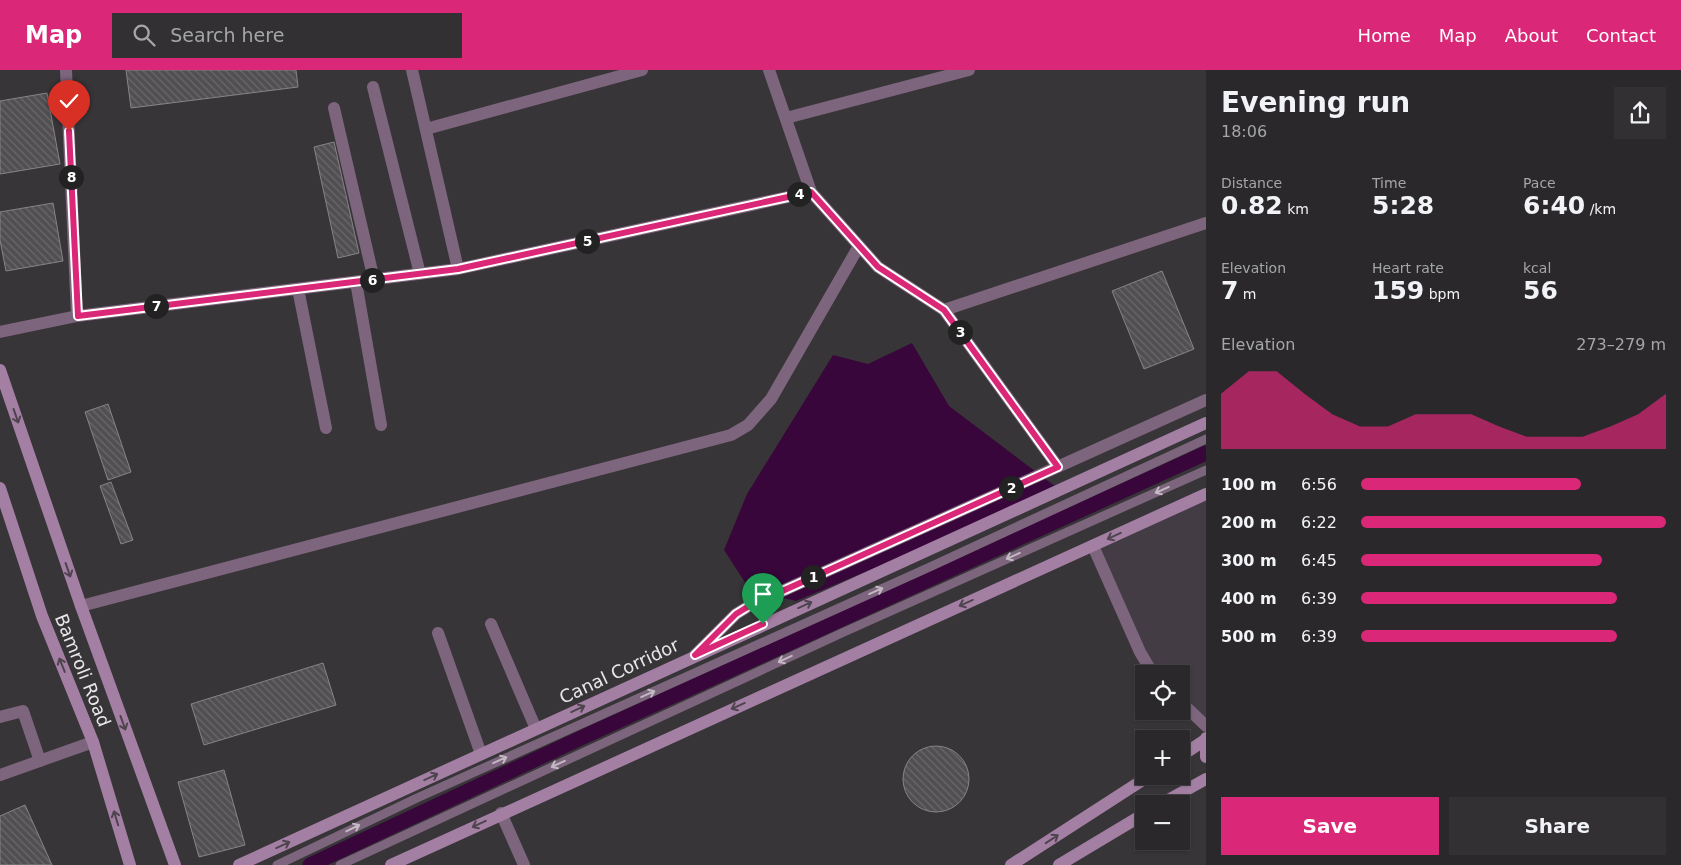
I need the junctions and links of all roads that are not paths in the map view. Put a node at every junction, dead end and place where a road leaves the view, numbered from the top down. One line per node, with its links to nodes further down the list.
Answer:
1 (66, 70): 19 (street)
2 (412, 70): 9 (street)
3 (642, 70): 9 (street)
4 (769, 70): 8 (street)
5 (969, 70): 8 (street)
6 (373, 87): 14 (street)
7 (334, 108): 15 (street)
8 (786, 118): 10 (street)
9 (426, 129): 13 (street)
10 (811, 192): 12 (street); 13 (street)
11 (1206, 223): 18 (street)
12 (859, 246): 18 (street); 32 (street)
13 (458, 269): 14 (street)
14 (420, 274): 15 (street)
15 (374, 280): 16 (street)
16 (356, 282): 17 (street); 24 (street)
17 (298, 289): 19 (street); 25 (street)
18 (944, 310): 27 (street)
19 (78, 316): 20 (street)
20 (0, 332)
21 (0, 370): 32 (street, one-way to 32)
22 (1206, 400): 27 (street)
23 (1206, 423): 35 (street, Canal Corridor, one-way to 23)
24 (381, 425)
25 (326, 428)
26 (1206, 439): 56 (lane, one-way to 26)
27 (1058, 467): 35 (street)
28 (1206, 470): 57 (lane, one-way to 57)
29 (0, 488): 42 (street, Bamroli Road, one-way to 29)
30 (1206, 494): 31 (street, one-way to 31)
31 (1093, 546): 36 (street); 51 (street, one-way to 51)
32 (81, 606): 54 (street, one-way to 54)
33 (491, 624): 40 (street)
34 (438, 633): 44 (street)
35 (695, 655): 40 (street, Canal Corridor, one-way to 35)
36 (1148, 665)
37 (1190, 711): 39 (street)
38 (0, 717): 46 (street)
39 (1206, 726)
40 (536, 729): 44 (street, Canal Corridor)
41 (1205, 739): 43 (street); 45 (street)
42 (93, 742): 46 (street); 53 (street, Bamroli Road, one-way to 42)
43 (1190, 750)
44 (482, 754): 55 (street, Canal Corridor, one-way to 44)
45 (1206, 758)
46 (40, 761): 47 (street)
47 (0, 775)
48 (1206, 779): 50 (street)
49 (1135, 785): 60 (street, one-way to 49)
50 (1177, 795)
51 (501, 813): 58 (street, one-way to 58); 59 (street)
52 (1135, 819): 61 (street)
53 (130, 865)
54 (176, 865)
55 (238, 865)
56 (277, 865)
57 (340, 865)
58 (391, 865)
59 (524, 865)
60 (1011, 865)
61 (1059, 865)

